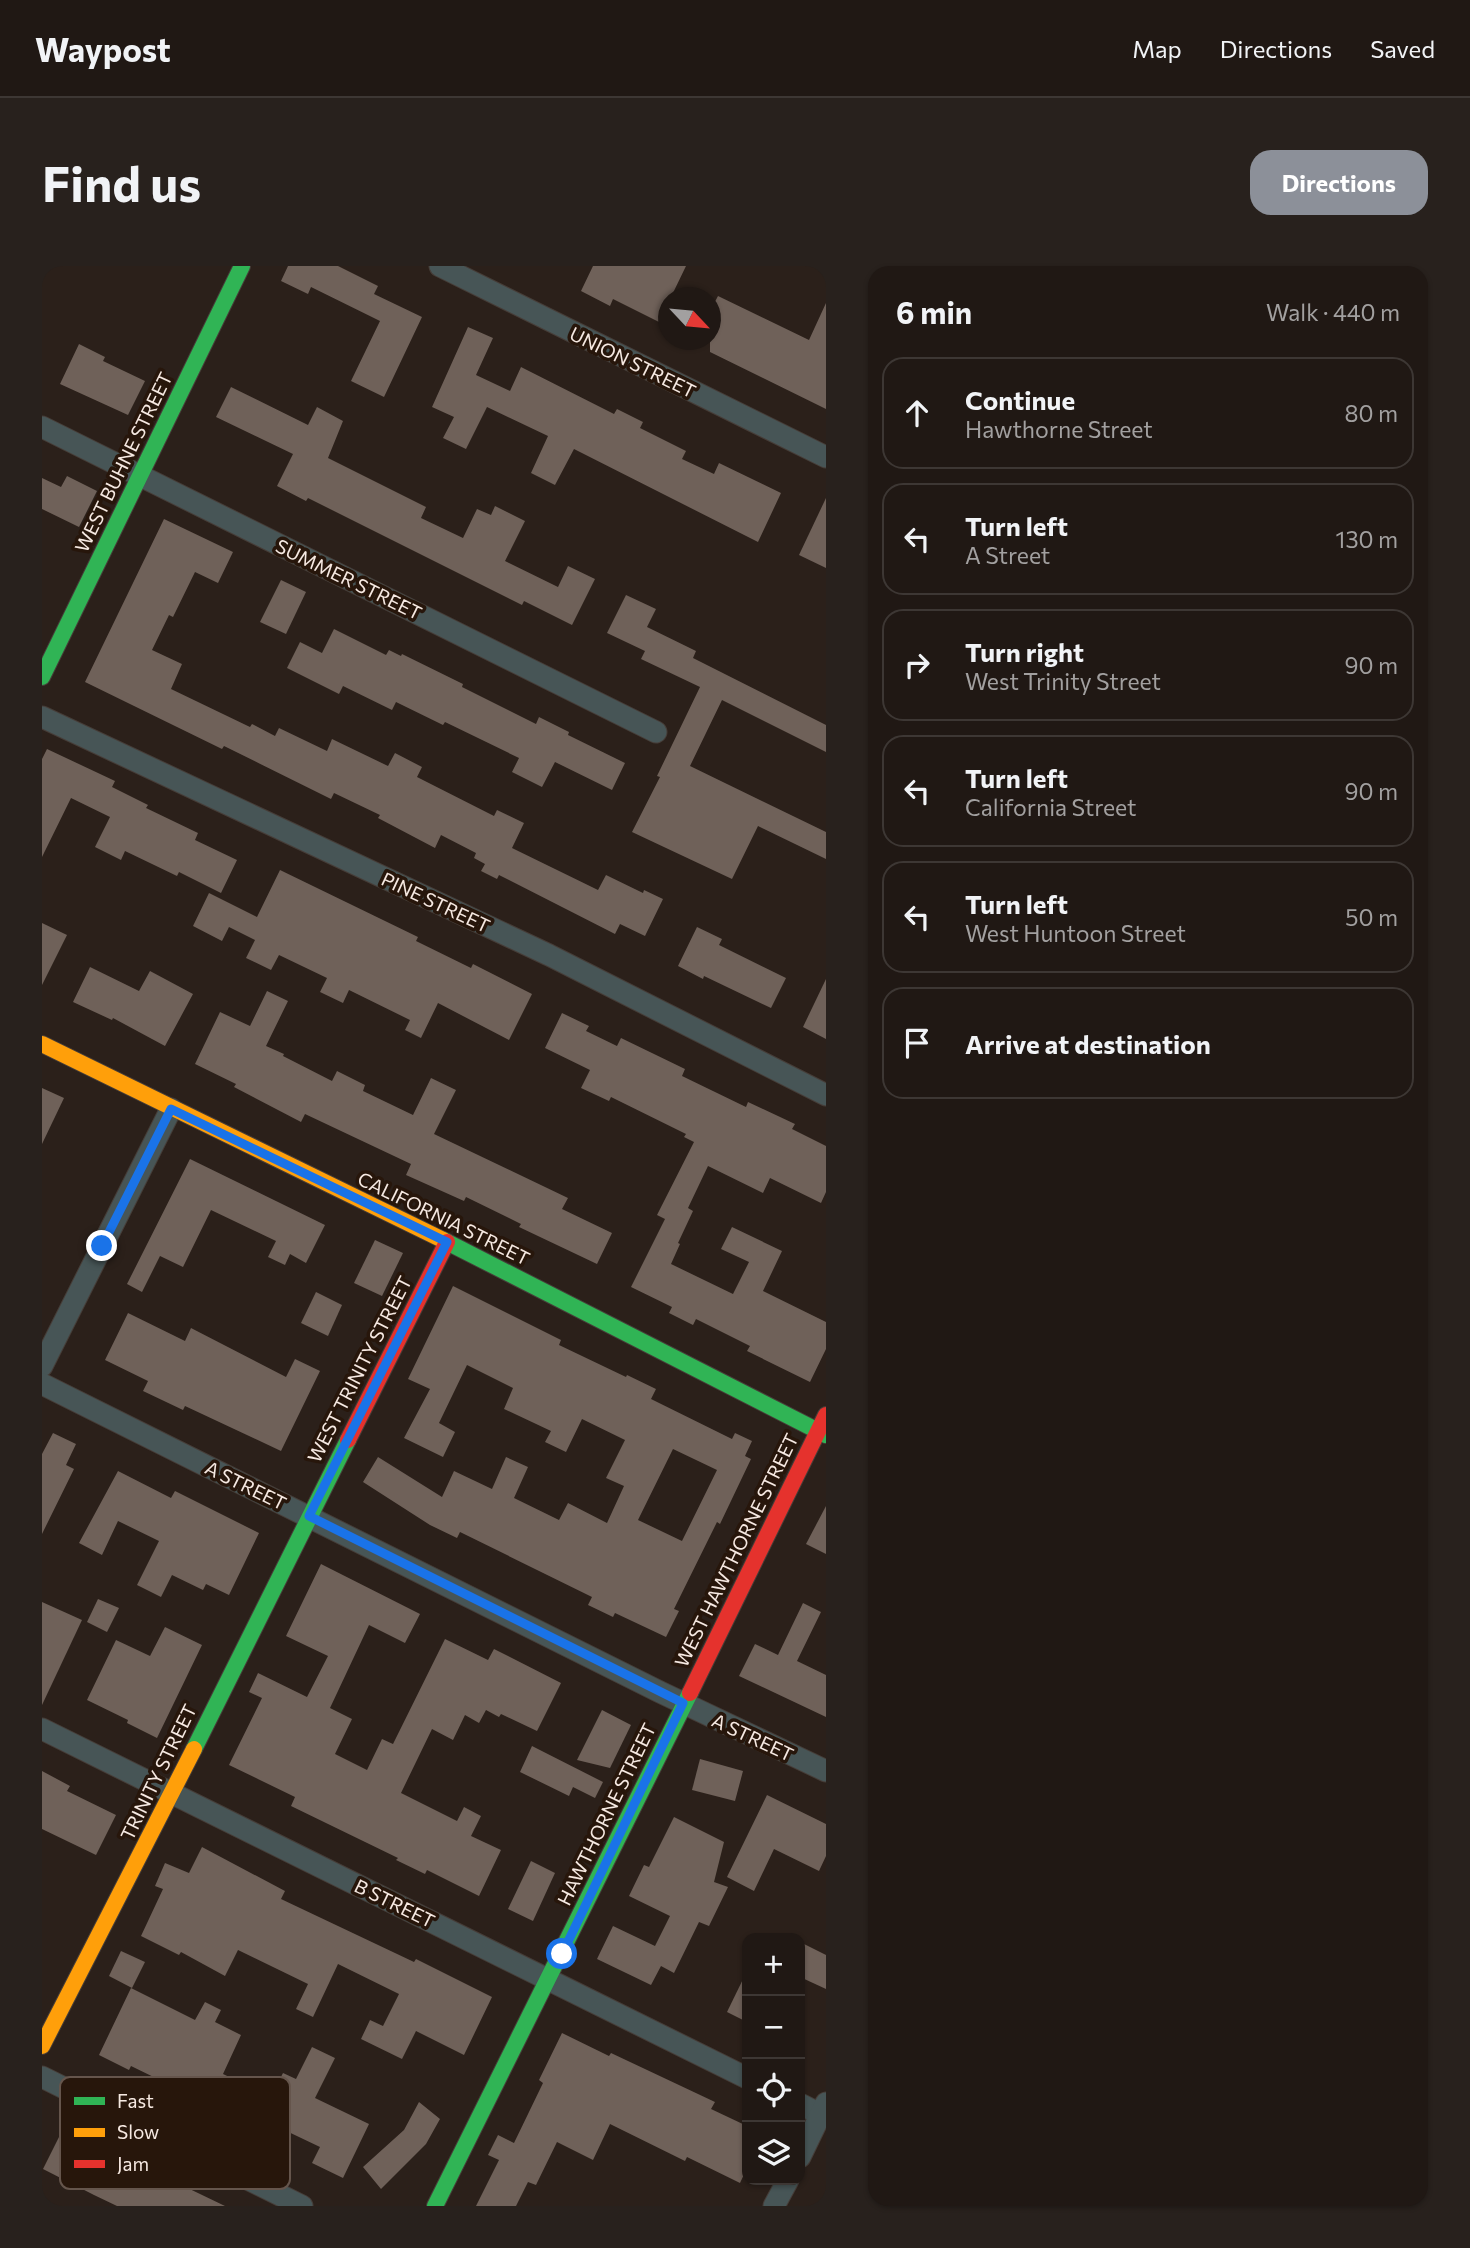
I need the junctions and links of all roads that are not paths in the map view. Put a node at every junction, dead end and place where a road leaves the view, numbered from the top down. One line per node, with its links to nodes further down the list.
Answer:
1 (242, 266): 5 (street, WEST BUHNE STREET)
2 (440, 266): 4 (street, UNION STREET)
3 (42, 427): 5 (street, SUMMER STREET)
4 (826, 457)
5 (140, 476): 6 (street, WEST BUHNE STREET); 8 (street, SUMMER STREET)
6 (42, 677)
7 (42, 717): 10 (street, PINE STREET)
8 (656, 732)
9 (42, 1044): 11 (street, CALIFORNIA STREET)
10 (826, 1094)
11 (171, 1109): 12 (street, CALIFORNIA STREET); 13 (street)
12 (447, 1242): 16 (street, CALIFORNIA STREET); 17 (street, WEST TRINITY STREET)
13 (42, 1366)
14 (42, 1384): 17 (street, A STREET)
15 (826, 1415): 16 (street, WEST HAWTHORNE STREET)
16 (822, 1433): 18 (street, WEST HAWTHORNE STREET)
17 (309, 1516): 18 (street, A STREET); 21 (street, TRINITY STREET)
18 (683, 1703): 20 (street, A STREET); 22 (street, HAWTHORNE STREET)
19 (42, 1729): 21 (street, B STREET)
20 (826, 1771)
21 (172, 1792): 22 (street, B STREET); 23 (street, TRINITY STREET)
22 (550, 1980): 24 (street, B STREET); 33 (street, HAWTHORNE STREET)
23 (42, 2046)
24 (742, 2076)
25 (42, 2077): 26 (street)
26 (60, 2086)
27 (805, 2105): 28 (street)
28 (824, 2111): 29 (street)
29 (805, 2147)
30 (785, 2185): 34 (street)
31 (268, 2189): 32 (street)
32 (302, 2206)
33 (435, 2206)
34 (774, 2206)

